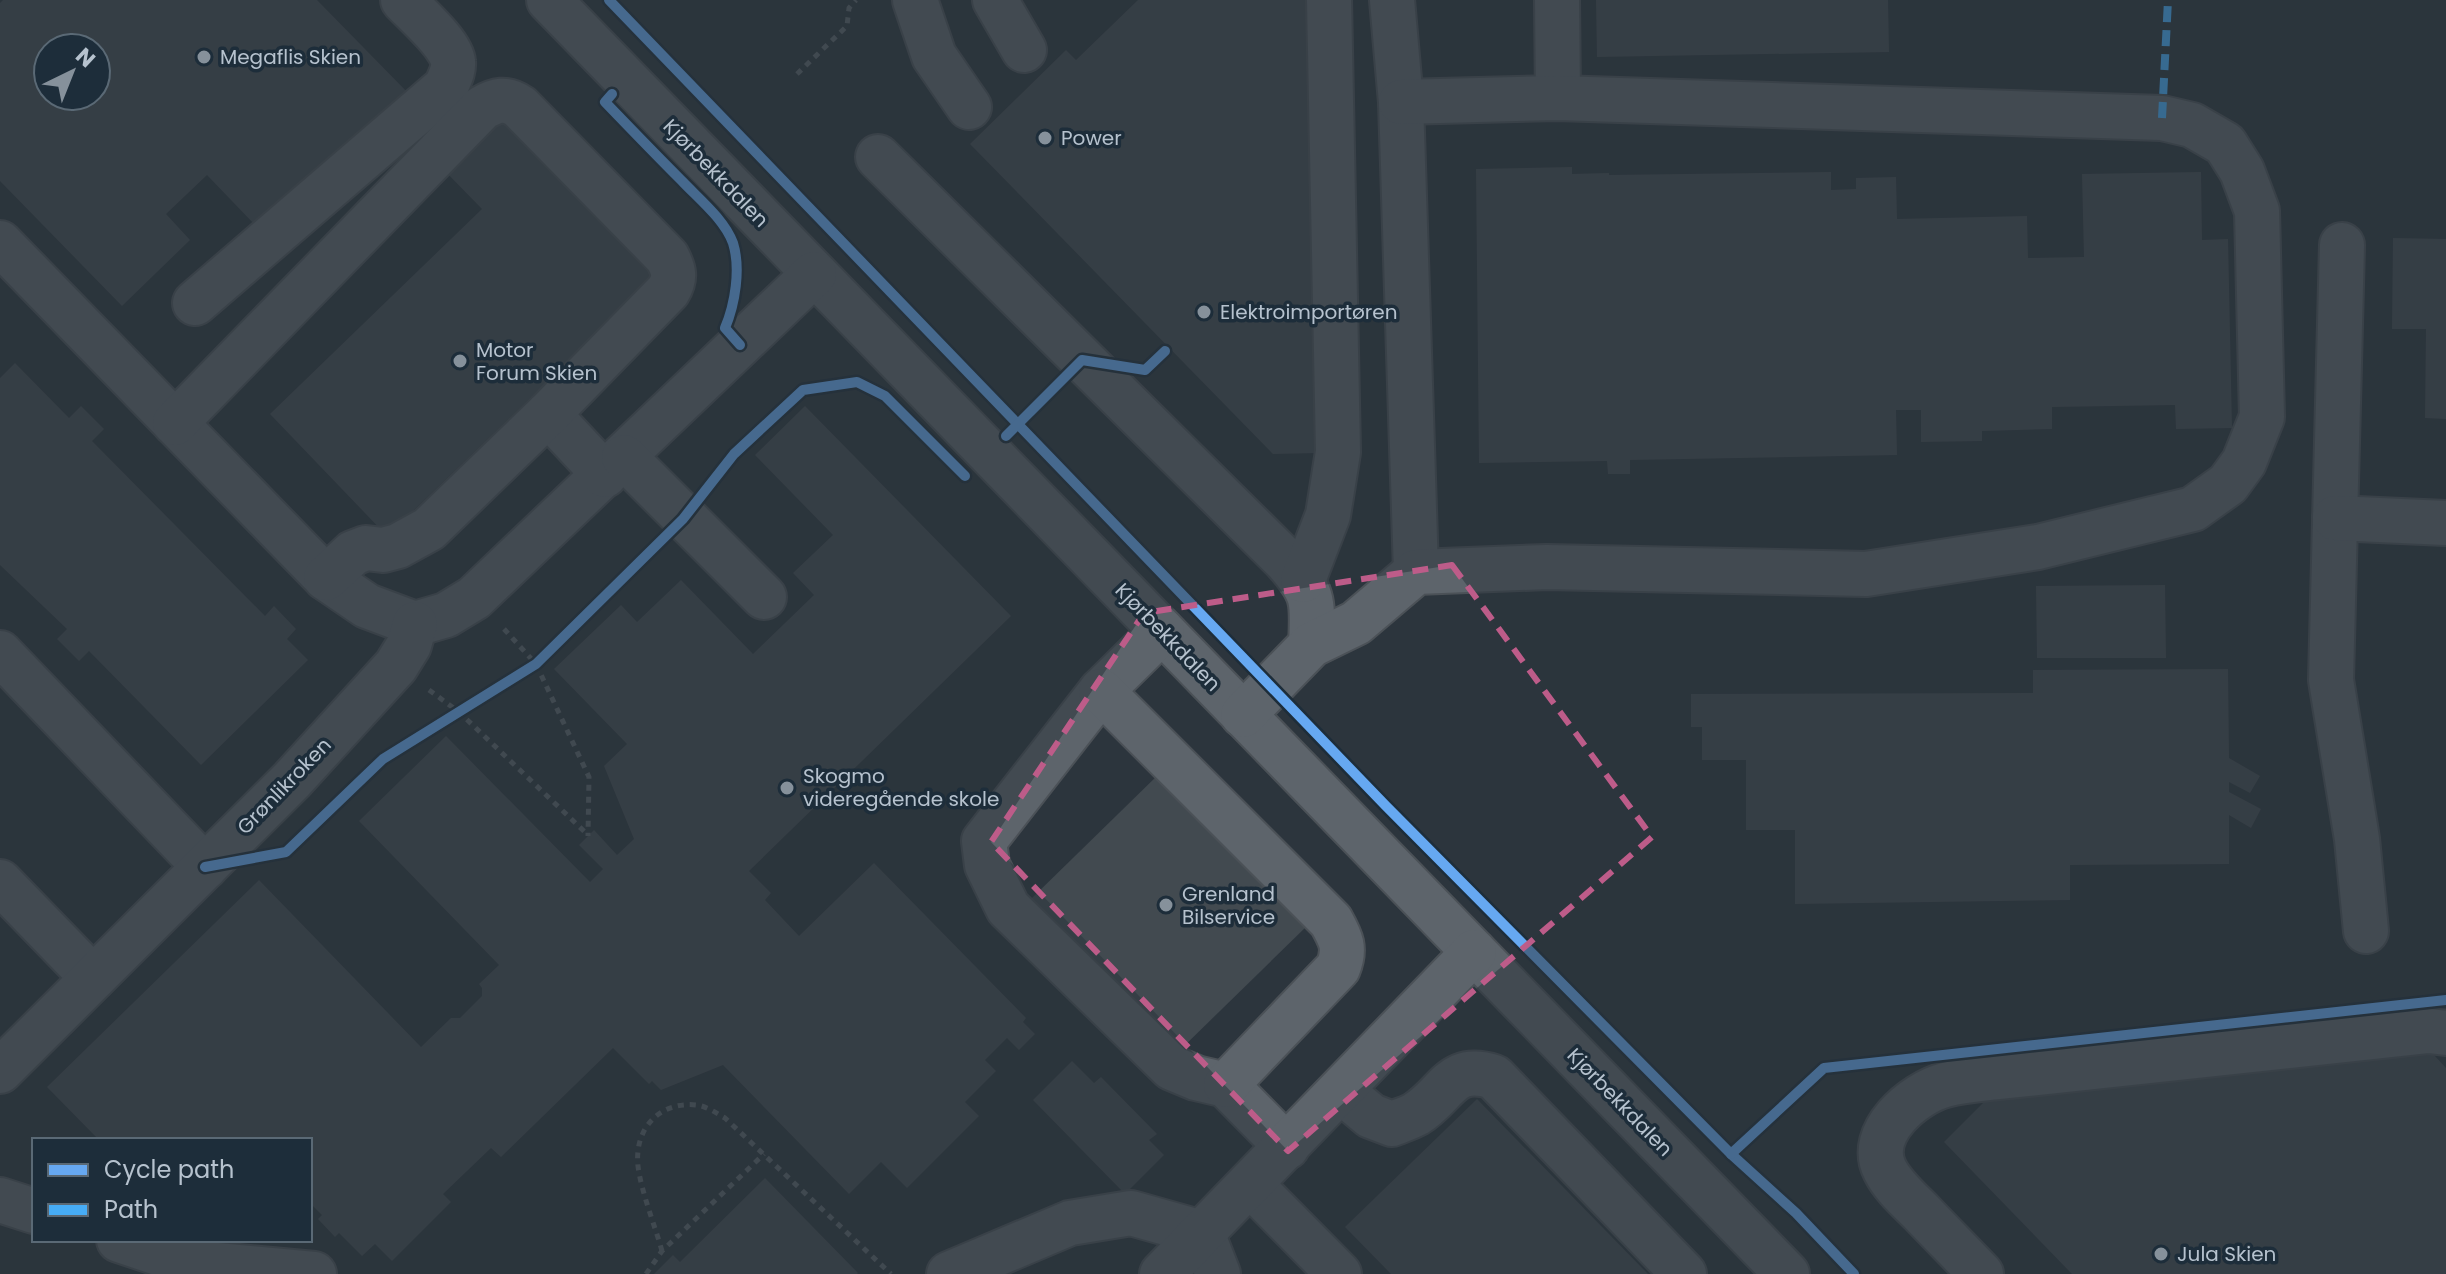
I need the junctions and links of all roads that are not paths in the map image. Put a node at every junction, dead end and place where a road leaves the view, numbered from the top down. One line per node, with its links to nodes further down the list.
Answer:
1 (403, 0): 16 (street)
2 (549, 0): 15 (street, Kjørbekkdalen)
3 (915, 0): 11 (street)
4 (995, 0): 8 (street)
5 (1329, 0): 24 (street)
6 (1392, 0): 10 (street)
7 (1557, 0): 9 (street)
8 (1024, 50)
9 (1558, 98): 10 (street); 22 (street)
10 (1401, 102): 22 (street)
11 (969, 107)
12 (878, 157): 24 (street)
13 (2342, 245): 20 (street)
14 (6, 261): 18 (street)
15 (814, 274): 19 (street); 27 (street, Kjørbekkdalen)
16 (195, 303)
17 (548, 414): 18 (street); 19 (street); 23 (street)
18 (175, 423): 23 (street)
19 (614, 466): 25 (street); 26 (street)
20 (2335, 518): 21 (street); 34 (street)
21 (2446, 523)
22 (1416, 572): 28 (street)
23 (326, 578): 26 (street)
24 (1303, 580): 28 (street)
25 (764, 597)
26 (415, 624): 32 (street, Grønlikroken)
27 (1162, 631): 30 (street); 31 (street, Kjørbekkdalen)
28 (1311, 645): 31 (street)
29 (0, 653): 32 (street)
30 (1101, 691): 39 (street); 39 (street)
31 (1243, 715): 35 (street, Kjørbekkdalen)
32 (205, 867): 36 (street, Grønlikroken)
33 (0, 882): 36 (street)
34 (2366, 931)
35 (1474, 952): 40 (street); 53 (street, Kjørbekkdalen)
36 (93, 978): 38 (street, Grønlikroken)
37 (2446, 1033): 54 (street)
38 (0, 1071)
39 (1226, 1085): 41 (street)
40 (1341, 1091): 41 (street); 52 (street)
41 (1287, 1147): 42 (street)
42 (1251, 1185): 45 (street); 51 (street)
43 (0, 1200): 44 (street)
44 (32, 1210)
45 (1202, 1233): 48 (street); 49 (street); 50 (street)
46 (125, 1242): 47 (street)
47 (314, 1274)
48 (949, 1274)
49 (1162, 1274)
50 (1218, 1274)
51 (1339, 1274)
52 (1684, 1274)
53 (1787, 1274)
54 (1981, 1274)

